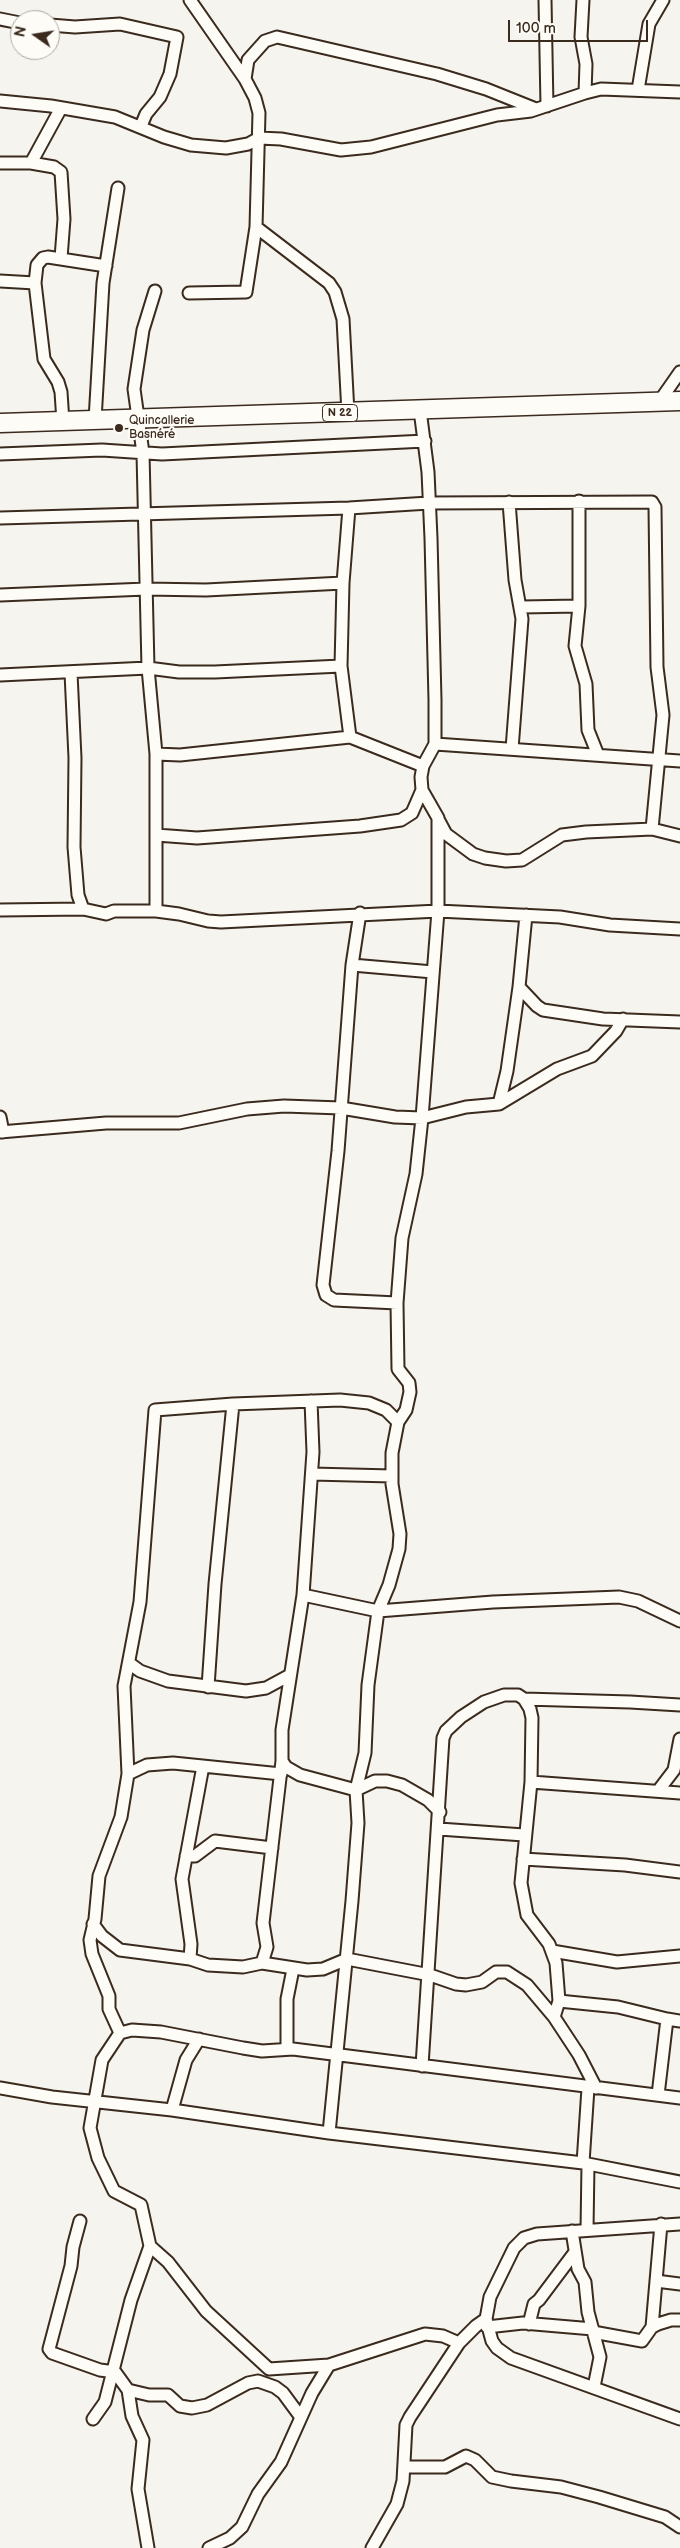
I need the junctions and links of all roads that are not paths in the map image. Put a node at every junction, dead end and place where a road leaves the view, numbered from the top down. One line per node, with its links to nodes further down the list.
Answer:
1 (190, 0): 6 (street)
2 (545, 0): 11 (street)
3 (583, 0): 9 (street)
4 (663, 0): 7 (street)
5 (60, 26): 13 (street)
6 (245, 79): 11 (street); 14 (street)
7 (638, 90): 8 (street); 9 (street)
8 (680, 92)
9 (585, 93): 11 (street)
10 (0, 101): 12 (street)
11 (541, 107): 14 (street)
12 (61, 108): 13 (street); 16 (street)
13 (141, 126): 14 (street)
14 (259, 138): 18 (street)
15 (0, 163): 16 (street)
16 (31, 163): 19 (street)
17 (118, 188): 20 (street)
18 (256, 226): 24 (street); 29 (street)
19 (62, 258): 20 (street); 22 (street)
20 (106, 266): 31 (street)
21 (0, 281): 22 (street)
22 (35, 283): 32 (street)
23 (155, 291): 30 (street)
24 (190, 293)
25 (680, 372): 27 (street)
26 (680, 401): 27 (main road, N 22)
27 (659, 402): 28 (main road, N 22)
28 (420, 410): 29 (main road, N 22); 34 (street)
29 (348, 413): 30 (main road, N 22)
30 (138, 418): 31 (main road, N 22); 35 (street)
31 (95, 420): 32 (main road, N 22)
32 (63, 422): 33 (main road, N 22)
33 (0, 424)
34 (424, 441): 35 (street); 39 (street)
35 (143, 453): 36 (street); 41 (street)
36 (0, 454)
37 (580, 501): 38 (street); 46 (street); 57 (street)
38 (509, 502): 39 (street); 47 (street)
39 (430, 503): 40 (street); 53 (street)
40 (349, 508): 41 (street); 43 (street)
41 (146, 513): 42 (street); 44 (street)
42 (0, 518)
43 (343, 583): 44 (street); 48 (street)
44 (146, 589): 45 (street); 49 (street)
45 (0, 595)
46 (579, 606): 47 (street); 56 (street)
47 (521, 607): 54 (street)
48 (341, 666): 49 (street); 52 (street)
49 (148, 668): 50 (street); 55 (street)
50 (71, 673): 51 (street); 65 (street)
51 (0, 675)
52 (350, 737): 55 (street); 59 (street)
53 (435, 744): 54 (street); 59 (street)
54 (512, 749): 56 (street)
55 (156, 754): 63 (street)
56 (598, 754): 57 (street)
57 (658, 759): 58 (street); 62 (street)
58 (680, 761)
59 (422, 766): 60 (street)
60 (422, 790): 61 (street); 63 (street)
61 (438, 818): 62 (street); 67 (street)
62 (652, 829): 64 (street)
63 (156, 836): 68 (street)
64 (680, 836)
65 (84, 909): 66 (street); 68 (street)
66 (0, 910)
67 (438, 910): 69 (street); 70 (street); 73 (street)
68 (156, 911): 69 (street)
69 (360, 913): 72 (street)
70 (526, 915): 71 (street); 74 (street)
71 (680, 929)
72 (352, 965): 73 (street); 78 (street)
73 (433, 972): 80 (street)
74 (519, 987): 75 (street); 77 (street)
75 (623, 1019): 76 (street); 77 (street)
76 (680, 1022)
77 (500, 1104): 80 (street)
78 (342, 1108): 80 (street); 81 (street); 82 (street)
79 (0, 1117): 81 (street)
80 (422, 1118): 82 (street)
81 (1, 1132)
82 (397, 1303): 85 (street)
83 (311, 1401): 84 (street); 85 (street); 86 (street)
84 (233, 1404): 91 (street); 93 (street)
85 (398, 1422): 87 (street)
86 (312, 1474): 87 (street); 88 (street)
87 (392, 1476): 89 (street)
88 (303, 1595): 89 (street); 92 (street)
89 (378, 1611): 90 (street); 102 (street)
90 (680, 1621)
91 (129, 1663): 93 (street); 99 (street)
92 (290, 1675): 93 (street); 97 (street)
93 (208, 1687)
94 (524, 1699): 95 (street); 101 (street); 105 (street)
95 (680, 1706)
96 (680, 1739): 103 (street)
97 (282, 1761): 100 (street); 102 (street)
98 (203, 1766): 99 (street); 100 (street); 109 (street)
99 (128, 1774): 112 (street)
100 (281, 1774): 108 (street)
101 (531, 1782): 103 (street); 107 (street)
102 (356, 1790): 105 (street); 116 (street)
103 (658, 1792): 104 (street)
104 (680, 1793)
105 (440, 1812): 106 (street)
106 (439, 1829): 107 (street); 119 (street)
107 (524, 1835): 110 (street)
108 (272, 1848): 109 (street); 117 (street)
109 (186, 1856): 115 (street)
110 (522, 1860): 111 (street); 113 (street)
111 (680, 1872)
112 (93, 1924): 115 (street); 124 (street)
113 (552, 1951): 114 (street); 120 (street)
114 (680, 1956)
115 (190, 1959): 117 (street)
116 (347, 1959): 118 (street); 119 (street); 127 (street)
117 (262, 1963): 118 (street)
118 (293, 1969): 126 (street)
119 (430, 1975): 121 (street); 128 (street)
120 (560, 2001): 121 (street); 122 (street)
121 (554, 2017): 130 (street)
122 (667, 2019): 123 (street); 131 (street)
123 (680, 2021)
124 (120, 2033): 125 (street); 133 (street)
125 (199, 2038): 126 (street); 134 (street)
126 (288, 2050): 127 (street)
127 (338, 2056): 128 (street); 135 (street)
128 (422, 2066): 130 (street)
129 (0, 2088): 133 (street)
130 (592, 2088): 131 (street); 136 (street)
131 (658, 2095): 132 (street)
132 (680, 2098)
133 (94, 2102): 134 (street); 143 (street)
134 (172, 2110): 135 (street)
135 (329, 2133): 136 (street)
136 (586, 2164): 137 (street); 141 (street)
137 (680, 2182)
138 (80, 2221): 154 (street)
139 (661, 2224): 140 (street); 141 (street); 145 (street)
140 (680, 2224)
141 (587, 2230): 142 (street)
142 (572, 2231): 144 (street); 148 (street)
143 (150, 2246): 153 (street); 154 (street)
144 (575, 2252): 149 (street); 151 (street)
145 (656, 2281): 146 (street); 150 (street)
146 (680, 2284)
147 (680, 2320): 150 (street)
148 (487, 2323): 149 (street); 152 (street); 155 (street)
149 (529, 2324): 151 (street)
150 (652, 2327): 151 (street)
151 (593, 2331): 155 (street)
152 (460, 2343): 153 (street); 160 (street)
153 (329, 2365): 157 (street)
154 (115, 2372): 156 (street); 158 (street)
155 (594, 2387): 159 (street)
156 (128, 2390): 157 (street); 162 (street)
157 (300, 2416): 163 (street)
158 (93, 2419)
159 (680, 2419)
160 (405, 2467): 161 (street); 164 (street)
161 (680, 2526)
162 (148, 2548)
163 (209, 2548)
164 (372, 2548)

